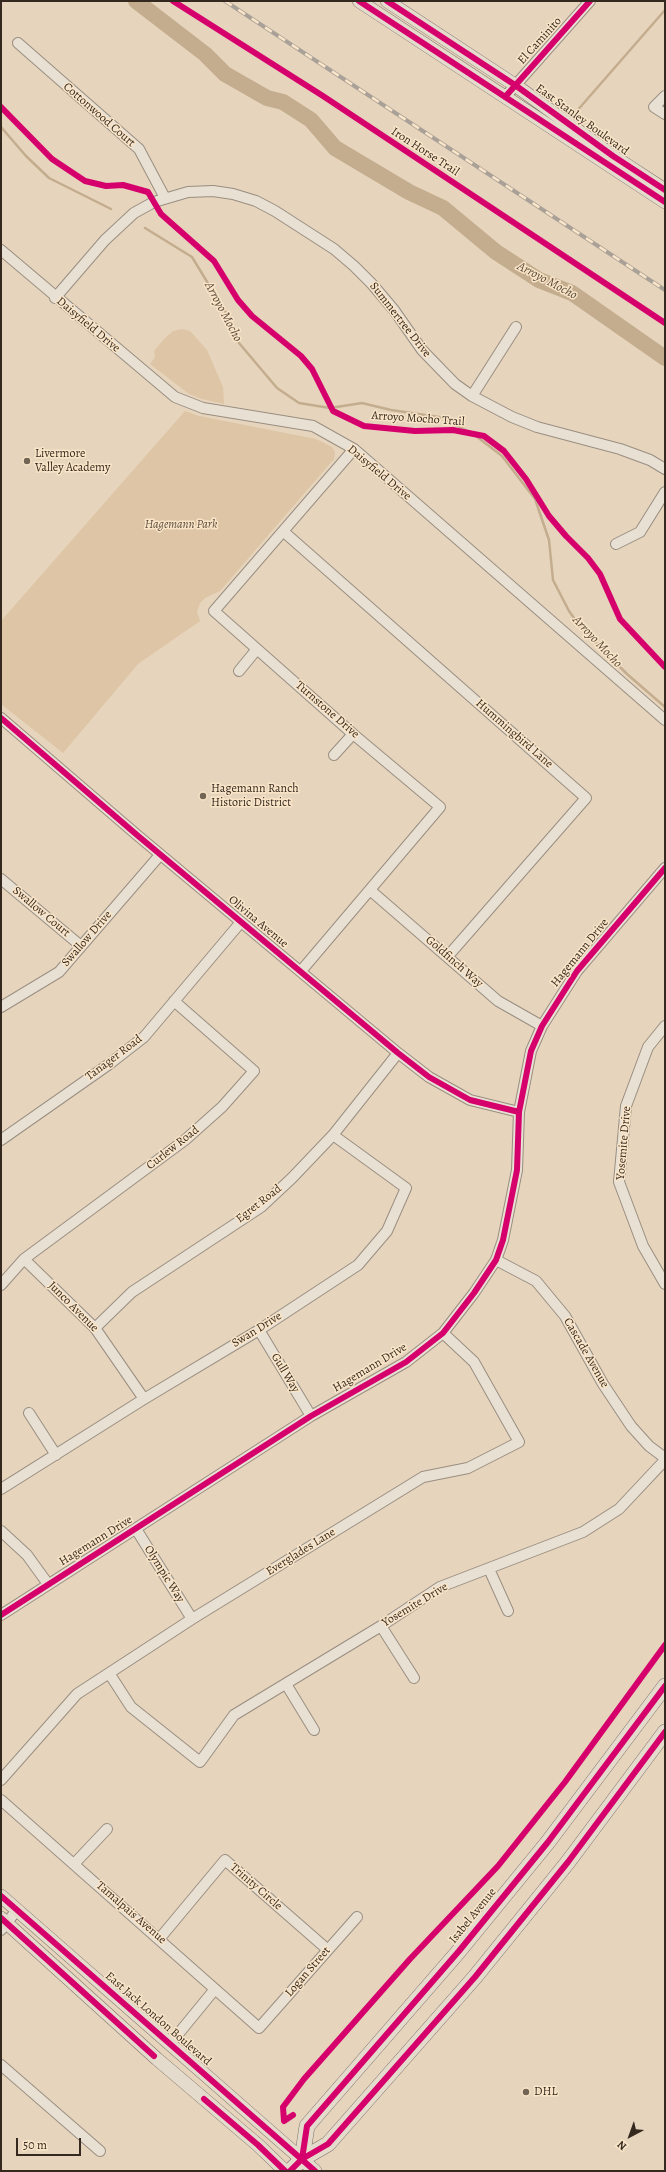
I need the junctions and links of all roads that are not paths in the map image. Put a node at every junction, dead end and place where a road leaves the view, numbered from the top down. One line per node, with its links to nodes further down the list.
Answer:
1 (358, 1): 6 (main road, East Stanley Boulevard)
2 (387, 1): 5 (main road, East Stanley Boulevard)
3 (590, 1): 5 (street, El Caminito)
4 (18, 43): 10 (street, Cottonwood Court)
5 (515, 85): 6 (street, El Caminito); 9 (main road, East Stanley Boulevard)
6 (505, 96): 11 (main road, East Stanley Boulevard)
7 (665, 96): 8 (street)
8 (665, 114)
9 (665, 190)
10 (165, 198): 13 (street, Summertree Drive); 15 (street, Summertree Drive)
11 (665, 202)
12 (1, 250): 13 (street, Daisyfield Drive)
13 (56, 298): 16 (street, Daisyfield Drive)
14 (516, 328): 15 (street)
15 (472, 396): 17 (street, Summertree Drive)
16 (354, 449): 19 (street, Turnstone Drive); 24 (street, Daisyfield Drive)
17 (665, 469)
18 (665, 492): 20 (street)
19 (284, 532): 21 (street, Turnstone Drive); 33 (street, Hummingbird Lane)
20 (616, 544)
21 (257, 649): 22 (street); 25 (street, Turnstone Drive)
22 (239, 671)
23 (1, 718): 27 (street, Olivina Avenue)
24 (665, 720)
25 (353, 734): 26 (street); 30 (street, Turnstone Drive)
26 (334, 756)
27 (160, 855): 31 (street, Olivina Avenue); 32 (street, Swallow Drive)
28 (665, 868): 37 (street, Hagemann Drive)
29 (1, 879): 32 (street, Swallow Court)
30 (370, 890): 33 (street, Goldfinch Way); 34 (street, Turnstone Drive)
31 (241, 922): 34 (street, Olivina Avenue); 35 (street, Tanager Road)
32 (81, 946): 36 (street, Swallow Drive)
33 (448, 956): 37 (street, Goldfinch Way)
34 (301, 971): 39 (street, Olivina Avenue)
35 (174, 1000): 42 (street, Tanager Road); 43 (street, Curlew Road)
36 (1, 1007)
37 (542, 1026): 40 (street, Hagemann Drive)
38 (665, 1026): 45 (street, Yosemite Drive)
39 (398, 1053): 40 (street, Olivina Avenue); 41 (street, Egret Road)
40 (519, 1112): 44 (street, Hagemann Drive)
41 (333, 1135): 47 (street, Egret Road); 48 (street, Swan Drive)
42 (1, 1140)
43 (24, 1260): 46 (street, Curlew Road); 47 (street, Junco Avenue)
44 (496, 1260): 49 (street, Hagemann Drive); 54 (street, Cascade Avenue)
45 (665, 1284)
46 (1, 1285)
47 (96, 1328): 50 (street, Junco Avenue)
48 (259, 1330): 50 (street, Swan Drive); 52 (street, Gull Way)
49 (443, 1333): 52 (street, Hagemann Drive); 62 (street, Everglades Lane)
50 (144, 1399): 53 (street, Swan Drive)
51 (30, 1413): 53 (street)
52 (311, 1416): 56 (street, Hagemann Drive)
53 (56, 1455): 55 (street, Swan Drive)
54 (665, 1459): 58 (street, Yosemite Drive)
55 (1, 1489)
56 (136, 1529): 59 (street, Hagemann Drive); 62 (street, Olympic Way)
57 (1, 1531): 59 (street)
58 (489, 1569): 60 (street); 63 (street, Yosemite Drive)
59 (48, 1584): 61 (street, Hagemann Drive)
60 (508, 1611)
61 (1, 1615)
62 (192, 1619): 64 (street, Everglades Lane)
63 (381, 1626): 65 (street); 66 (street, Yosemite Drive)
64 (109, 1674): 66 (street, Yosemite Drive); 70 (street, Everglades Lane)
65 (414, 1678)
66 (286, 1684): 68 (street)
67 (665, 1686): 85 (highway, Isabel Avenue)
68 (314, 1730)
69 (665, 1732): 85 (highway)
70 (1, 1780)
71 (1, 1800): 73 (street, Tamalpais Avenue)
72 (107, 1829): 73 (street)
73 (74, 1864): 78 (street, Tamalpais Avenue)
74 (1, 1896): 75 (main road, East Jack London Boulevard)
75 (17, 1910): 77 (street); 82 (main road, East Jack London Boulevard)
76 (357, 1917): 79 (street, Logan Street)
77 (3, 1923): 86 (main road)
78 (160, 1938): 79 (street, Trinity Circle); 80 (street, Tamalpais Avenue)
79 (328, 1950): 81 (street, Logan Street)
80 (215, 1989): 81 (street, Tamalpais Avenue); 82 (street)
81 (259, 2028)
82 (170, 2044): 85 (main road, East Jack London Boulevard)
83 (1, 2065): 84 (street)
84 (100, 2152)
85 (302, 2159): 87 (highway); 88 (main road, East Jack London Boulevard)
86 (285, 2171)
87 (290, 2171)
88 (315, 2171)

